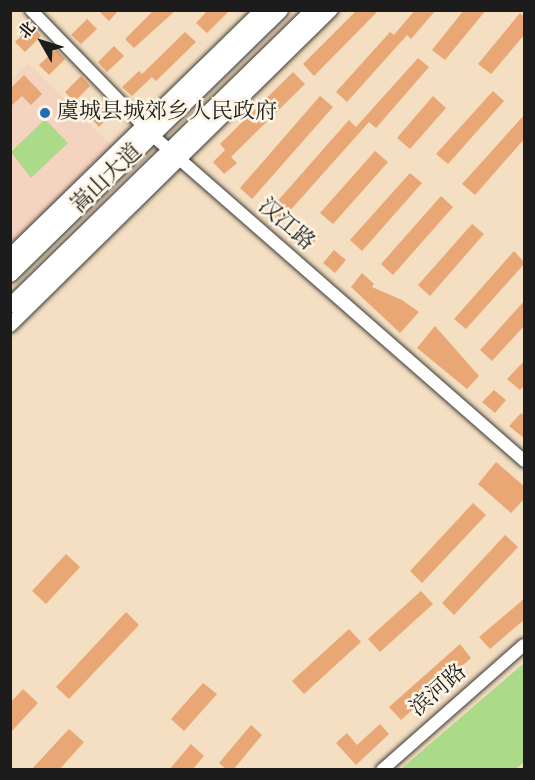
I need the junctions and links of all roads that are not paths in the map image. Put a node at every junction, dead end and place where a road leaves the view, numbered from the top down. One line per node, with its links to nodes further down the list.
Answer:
1 (31, 10): 6 (street, 汉江路)
2 (262, 10): 6 (main road)
3 (280, 10): 6 (main road, 嵩山大道)
4 (312, 10): 7 (main road, 嵩山大道)
5 (331, 10): 7 (main road)
6 (148, 131): 7 (street, 汉江路); 8 (main road); 9 (main road, 嵩山大道)
7 (174, 155): 10 (main road, 嵩山大道); 11 (main road); 12 (street, 汉江路)
8 (10, 256)
9 (10, 274)
10 (10, 305)
11 (10, 325)
12 (525, 461)
13 (525, 645): 14 (street, 滨河路)
14 (381, 770)

